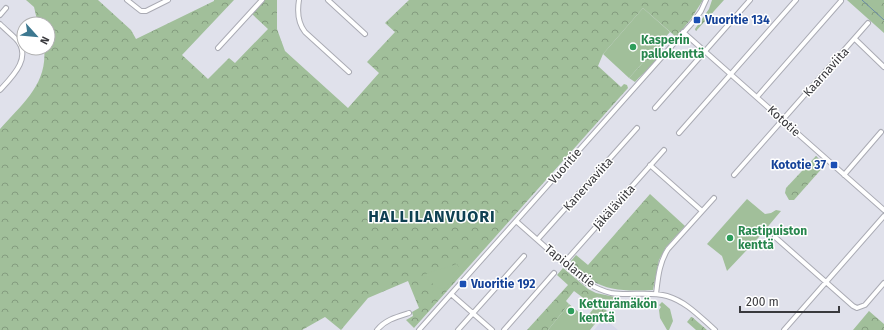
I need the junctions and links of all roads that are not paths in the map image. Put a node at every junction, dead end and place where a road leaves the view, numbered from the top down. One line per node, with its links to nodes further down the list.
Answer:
1 (127, 0): 2 (street)
2 (168, 0)
3 (262, 0): 17 (street)
4 (299, 0): 20 (street)
5 (328, 0): 15 (street)
6 (706, 0): 14 (street, Vuoritie)
7 (750, 0): 18 (street)
8 (796, 0): 21 (street)
9 (841, 1): 23 (street)
10 (6, 8): 11 (street)
11 (0, 15)
12 (868, 23): 16 (street, Kaarnaviita)
13 (0, 24): 22 (street)
14 (683, 32): 18 (street, Kototie); 37 (street, Vuoritie)
15 (365, 34)
16 (854, 39): 19 (street); 25 (street, Kaarnaviita)
17 (218, 48)
18 (705, 51): 21 (street, Kototie); 24 (street)
19 (884, 67)
20 (348, 72)
21 (731, 74): 23 (street, Kototie); 28 (street)
22 (0, 90)
23 (757, 97): 25 (street, Kototie)
24 (655, 108)
25 (782, 120): 31 (street, Kaarnaviita); 32 (street, Kototie)
26 (637, 128): 39 (street, Kanervaviita)
27 (881, 132): 32 (street)
28 (679, 133)
29 (664, 150): 30 (street, Jäkäläviita)
30 (650, 165): 35 (street); 41 (street, Jäkäläviita)
31 (734, 175)
32 (844, 175): 34 (street, Kototie)
33 (714, 198): 35 (street)
34 (884, 210)
35 (702, 211): 46 (street)
36 (884, 216): 43 (street)
37 (516, 221): 39 (street, Tapiolantie); 45 (street, Vuoritie)
38 (775, 237): 43 (street)
39 (538, 240): 41 (street, Tapiolantie)
40 (524, 256): 48 (street)
41 (564, 263): 46 (street, Tapiolantie)
42 (554, 274): 53 (street)
43 (825, 282): 44 (street); 55 (street)
44 (884, 283)
45 (451, 294): 48 (street); 50 (street, Vuoritie)
46 (656, 294): 54 (street, Tapiolantie)
47 (409, 313): 49 (street)
48 (473, 313): 51 (street); 52 (street)
49 (377, 330)
50 (419, 330)
51 (458, 330)
52 (492, 330)
53 (504, 330)
54 (715, 330)
55 (784, 330)

